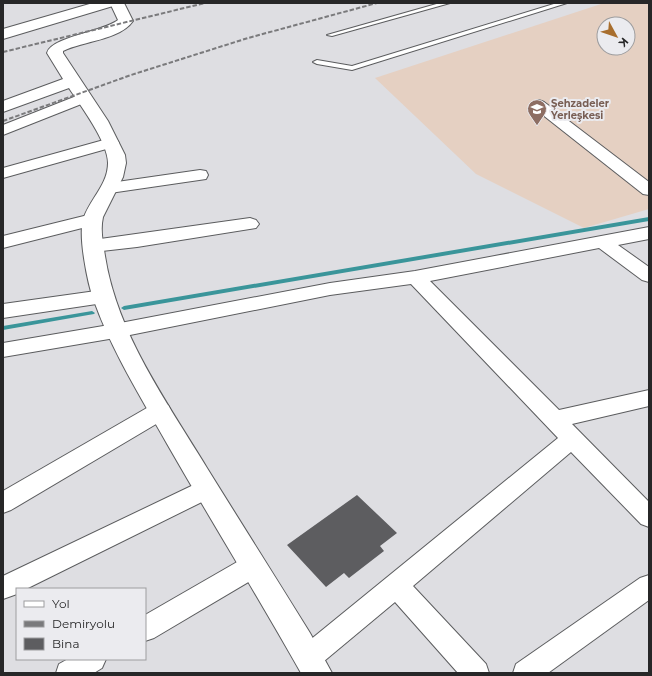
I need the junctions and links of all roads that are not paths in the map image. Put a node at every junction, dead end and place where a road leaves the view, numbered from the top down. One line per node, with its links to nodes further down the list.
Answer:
1 (77, 3): 6 (street)
2 (108, 3): 7 (street)
3 (118, 3): 10 (street)
4 (447, 3): 8 (lane)
5 (564, 3): 9 (lane)
6 (3, 25)
7 (3, 34)
8 (330, 35)
9 (317, 62)
10 (78, 90): 12 (street); 13 (street); 14 (street)
11 (539, 105): 18 (street)
12 (3, 107)
13 (3, 130)
14 (111, 142): 15 (street); 17 (street)
15 (3, 173)
16 (200, 175): 17 (street)
17 (110, 188): 19 (street)
18 (649, 190)
19 (92, 220): 22 (street); 24 (street)
20 (250, 224): 24 (street)
21 (649, 233): 23 (street)
22 (3, 242)
23 (603, 242): 25 (street); 26 (street)
24 (93, 246): 27 (street)
25 (649, 276)
26 (415, 277): 29 (street); 33 (street)
27 (103, 297): 28 (street); 29 (street)
28 (3, 311)
29 (115, 331): 30 (street); 32 (street)
30 (3, 350)
31 (649, 398): 33 (street)
32 (160, 411): 35 (street); 36 (street)
33 (555, 419): 34 (street)
34 (572, 439): 37 (street); 39 (street)
35 (206, 489): 38 (street); 41 (street)
36 (3, 504)
37 (649, 517)
38 (252, 566): 42 (street); 44 (street)
39 (397, 586): 44 (street); 46 (street)
40 (649, 586): 47 (street)
41 (3, 588)
42 (146, 627)
43 (91, 660): 45 (street)
44 (312, 668)
45 (69, 673)
46 (476, 673)
47 (526, 673)

